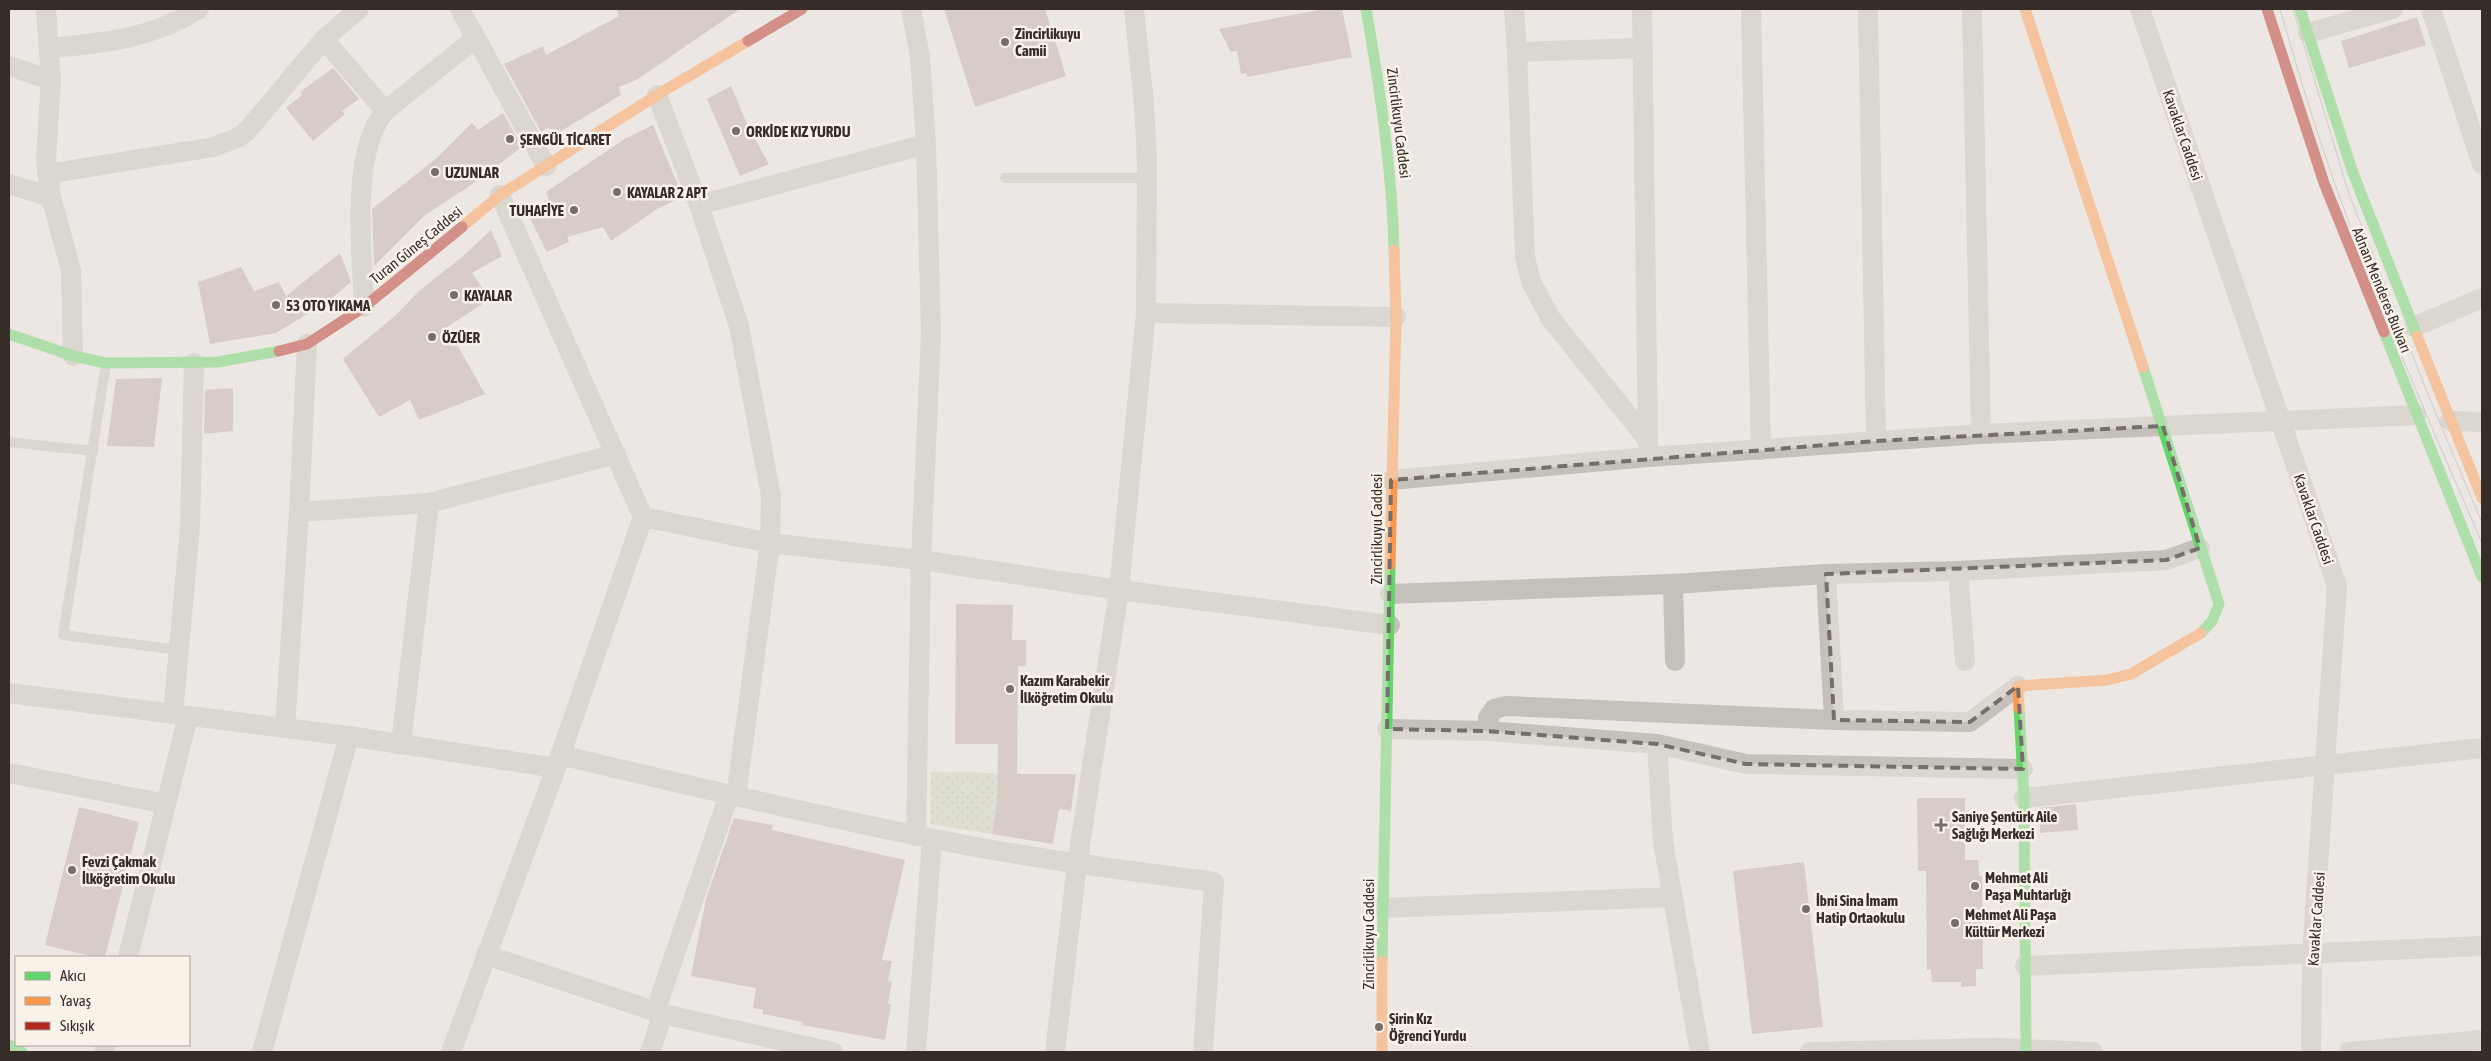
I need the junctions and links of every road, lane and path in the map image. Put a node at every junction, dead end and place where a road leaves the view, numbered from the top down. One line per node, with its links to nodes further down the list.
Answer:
1 (46, 9): 25 (street)
2 (199, 9): 25 (street)
3 (359, 9): 24 (street)
4 (460, 9): 23 (street)
5 (778, 9): 21 (main road)
6 (802, 9): 21 (main road, Turan Güneş Caddesi)
7 (910, 9): 32 (street)
8 (1134, 9): 37 (street)
9 (1366, 9): 45 (main road, Zincirlikuyu Caddesi)
10 (1514, 9): 27 (street)
11 (1642, 9): 26 (street)
12 (1751, 9): 60 (street)
13 (1868, 9): 57 (street)
14 (1972, 9): 56 (street)
15 (2025, 9): 55 (main road)
16 (2140, 9): 53 (street, Kavaklar Caddesi)
17 (2267, 9): 52 (main road, Adnan Menderes Bulvarı)
18 (2300, 9): 22 (main road, Adnan Menderes Bulvarı)
19 (2393, 9): 22 (street)
20 (2432, 9): 33 (street)
21 (767, 28): 30 (main road, Turan Güneş Caddesi)
22 (2308, 33): 46 (main road, Adnan Menderes Bulvarı)
23 (476, 38): 31 (street); 34 (street)
24 (324, 39): 31 (street); 35 (street)
25 (50, 48): 29 (street)
26 (1643, 48): 27 (street); 59 (street)
27 (1518, 52): 59 (street)
28 (9, 66): 29 (street)
29 (51, 80): 35 (street)
30 (656, 96): 34 (main road, Turan Güneş Caddesi); 41 (street)
31 (385, 111): 43 (street)
32 (926, 144): 41 (street); 70 (street)
33 (2482, 164)
34 (546, 166): 39 (main road, Turan Güneş Caddesi)
35 (47, 174): 40 (street)
36 (1005, 178): 37 (lane)
37 (1147, 178): 44 (street)
38 (9, 184): 40 (street)
39 (500, 195): 43 (main road, Turan Güneş Caddesi); 62 (street)
40 (51, 196): 49 (street)
41 (699, 204): 68 (street)
42 (2482, 298): 46 (street)
43 (364, 307): 48 (main road, Turan Güneş Caddesi)
44 (1146, 313): 45 (street); 75 (street)
45 (1396, 317): 63 (main road, Zincirlikuyu Caddesi)
46 (2414, 327): 52 (main road, Adnan Menderes Bulvarı)
47 (9, 334): 49 (main road, Turan Güneş Caddesi)
48 (307, 344): 51 (main road, Turan Güneş Caddesi); 66 (street)
49 (73, 356): 50 (main road, Turan Güneş Caddesi)
50 (106, 363): 51 (main road, Turan Güneş Caddesi); 61 (lane)
51 (194, 363): 78 (street)
52 (2434, 418): 53 (street); 54 (street); 64 (main road, Adnan Menderes Bulvarı); 73 (main road, Adnan Menderes Bulvarı)
53 (2279, 421): 55 (street); 93 (street, Kavaklar Caddesi)
54 (2482, 422)
55 (2163, 426): 56 (street); 69 (main road)
56 (1981, 434): 57 (street)
57 (1876, 441): 60 (street)
58 (9, 442): 61 (lane)
59 (1648, 448): 60 (street); 63 (street)
60 (1761, 450)
61 (93, 452): 78 (lane)
62 (616, 454): 65 (street); 67 (street)
63 (1391, 480): 76 (main road, Zincirlikuyu Caddesi)
64 (2482, 498)
65 (429, 503): 66 (street); 89 (street)
66 (299, 512): 85 (street)
67 (643, 517): 68 (street); 92 (street)
68 (770, 543): 70 (street); 96 (street)
69 (2200, 548): 71 (street); 81 (main road)
70 (921, 560): 75 (street); 99 (street)
71 (1958, 571): 72 (street); 80 (street)
72 (1826, 574): 74 (street); 84 (street)
73 (2482, 578)
74 (1673, 584): 76 (street); 79 (street)
75 (1119, 590): 77 (street); 100 (street)
76 (1390, 594): 77 (main road, Zincirlikuyu Caddesi)
77 (1390, 625): 86 (main road, Zincirlikuyu Caddesi)
78 (179, 650): 83 (street)
79 (1675, 661)
80 (1965, 661)
81 (2018, 686): 84 (street); 94 (main road)
82 (10, 697): 83 (street)
83 (181, 715): 85 (street); 98 (street)
84 (1834, 720): 87 (street)
85 (285, 727): 88 (street)
86 (1387, 729): 87 (street); 102 (main road, Zincirlikuyu Caddesi)
87 (1487, 731): 90 (street)
88 (349, 736): 89 (street); 115 (street)
89 (401, 744): 92 (street)
90 (1657, 744): 94 (street); 101 (street)
91 (2482, 748): 93 (street)
92 (558, 762): 96 (street); 104 (street)
93 (2326, 766): 97 (street); 105 (street, Kavaklar Caddesi)
94 (2023, 769): 97 (main road)
95 (9, 773): 98 (street)
96 (733, 796): 99 (street); 108 (street)
97 (2024, 798): 107 (main road)
98 (166, 804): 106 (street)
99 (924, 837): 100 (street); 119 (street)
100 (1077, 864): 120 (street); 121 (street)
101 (1673, 897): 102 (street); 123 (street)
102 (1382, 908): 122 (main road, Zincirlikuyu Caddesi)
103 (2482, 946): 105 (street)
104 (486, 955): 108 (street); 116 (street)
105 (2312, 955): 107 (street); 126 (street, Kavaklar Caddesi)
106 (128, 956)
107 (2025, 966): 111 (main road)
108 (659, 1013): 117 (street); 118 (street)
109 (2482, 1040): 127 (street)
110 (9, 1045): 114 (main road)
111 (2026, 1049): 112 (street); 125 (street)
112 (1995, 1050): 113 (street)
113 (1886, 1051): 124 (street)
114 (22, 1052)
115 (262, 1052)
116 (451, 1052)
117 (650, 1052)
118 (833, 1052)
119 (916, 1052)
120 (1055, 1052)
121 (1203, 1052)
122 (1382, 1052)
123 (1700, 1052)
124 (1810, 1052)
125 (2093, 1052)
126 (2310, 1052)
127 (2349, 1052)

